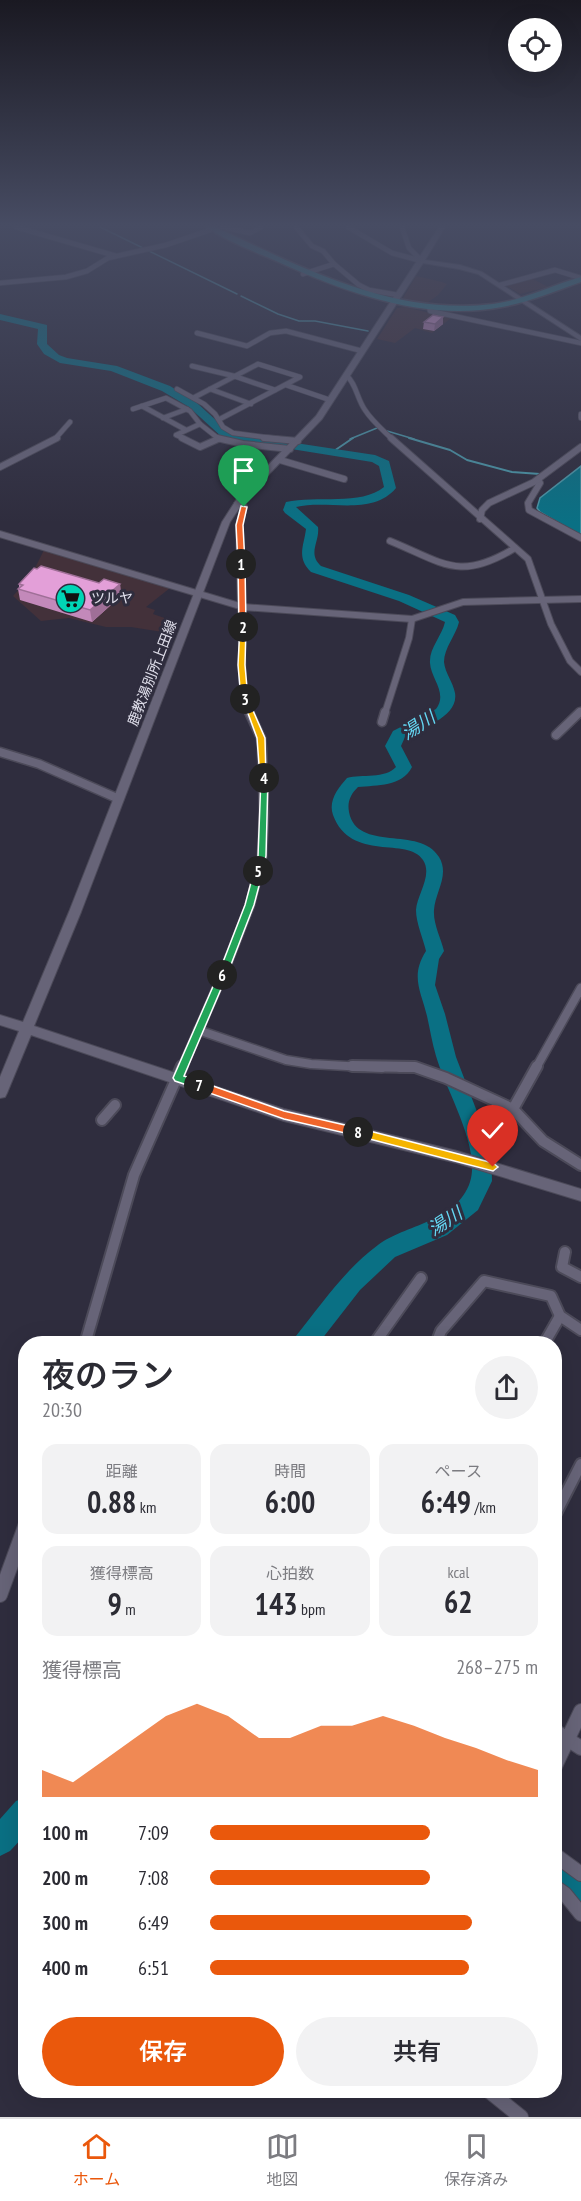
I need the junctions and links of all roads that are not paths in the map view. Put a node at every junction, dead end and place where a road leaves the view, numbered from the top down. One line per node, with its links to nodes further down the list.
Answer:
1 (378, 326): 7 (main road, 鹿教湯別所上田線)
2 (500, 326): 6 (street)
3 (561, 326): 5 (main road)
4 (197, 333): 7 (street)
5 (581, 339)
6 (581, 343)
7 (362, 351): 9 (main road, 鹿教湯別所上田線)
8 (192, 366): 10 (street)
9 (346, 375): 16 (main road, 鹿教湯別所上田線); 34 (street)
10 (234, 376): 11 (street); 13 (street); 14 (street)
11 (286, 385): 14 (street); 16 (street)
12 (177, 389): 15 (street)
13 (210, 389): 15 (street); 17 (street)
14 (274, 390): 17 (street)
15 (195, 396): 22 (street)
16 (330, 400): 27 (main road, 鹿教湯別所上田線)
17 (251, 404): 22 (street)
18 (142, 406): 19 (street); 20 (street); 21 (street)
19 (133, 409)
20 (187, 409): 21 (street); 24 (street)
21 (163, 418): 25 (street)
22 (220, 419): 27 (street)
23 (70, 422): 30 (street)
24 (200, 424): 25 (street); 26 (street)
25 (186, 430): 26 (street)
26 (218, 439): 27 (street)
27 (294, 445): 29 (main road, 鹿教湯別所上田線)
28 (581, 447): 32 (street)
29 (280, 460): 31 (street); 33 (main road, 鹿教湯別所上田線)
30 (0, 468)
31 (344, 479)
32 (538, 480): 34 (street); 36 (street)
33 (237, 504): 39 (main road, 鹿教湯別所上田線); 42 (street)
34 (480, 519): 38 (street)
35 (0, 534): 39 (street)
36 (581, 538)
37 (390, 541): 38 (street)
38 (515, 548): 41 (street)
39 (198, 593): 42 (street); 49 (main road, 鹿教湯別所上田線)
40 (581, 599): 41 (street)
41 (542, 602): 43 (street); 44 (street)
42 (243, 607): 43 (street); 53 (street)
43 (412, 619): 46 (street)
44 (581, 672)
45 (581, 711): 47 (street)
46 (382, 722)
47 (556, 735)
48 (0, 752): 49 (street)
49 (119, 799): 52 (main road, 鹿教湯別所上田線)
50 (581, 988): 57 (street)
51 (0, 1020): 52 (main road)
52 (27, 1029): 54 (main road); 55 (main road, 鹿教湯別所上田線)
53 (198, 1030): 54 (street); 57 (street)
54 (178, 1078): 60 (main road); 66 (street)
55 (0, 1093)
56 (115, 1105): 58 (street)
57 (513, 1109): 59 (street)
58 (102, 1120)
59 (581, 1165)
60 (581, 1195)
61 (565, 1252): 62 (street)
62 (581, 1277)
63 (421, 1278): 67 (street)
64 (560, 1316): 65 (street); 68 (street); 69 (street)
65 (581, 1330)
66 (87, 1336)
67 (380, 1336)
68 (439, 1336)
69 (549, 1336)
70 (581, 1464): 71 (street)
71 (562, 1501)
72 (18, 1545): 73 (street)
73 (0, 1595)
74 (581, 1711): 76 (street)
75 (562, 1735): 76 (street)
76 (568, 1739): 77 (street); 78 (street)
77 (581, 1748)
78 (562, 1751)
79 (562, 1860): 80 (street)
80 (581, 1874)
81 (562, 1892): 82 (street)
82 (581, 1914)
83 (498, 2098): 84 (street)
84 (521, 2117)

